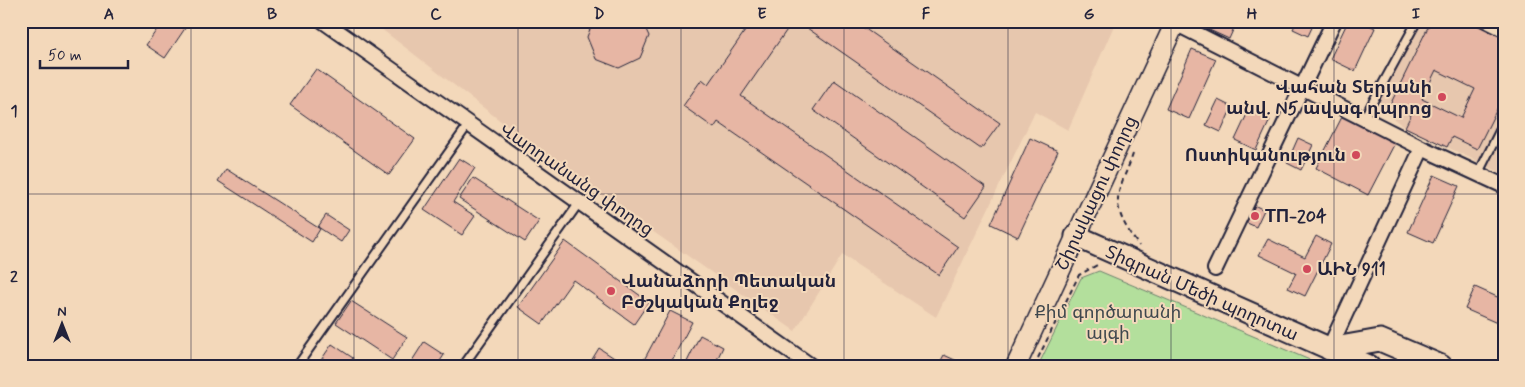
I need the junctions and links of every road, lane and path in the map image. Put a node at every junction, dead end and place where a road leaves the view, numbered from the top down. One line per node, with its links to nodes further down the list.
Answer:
1 (323, 21): 10 (street, Վարդանանց փողոց)
2 (1334, 21): 7 (street)
3 (1417, 21): 8 (lane)
4 (1480, 21): 6 (lane)
5 (1176, 22): 7 (street); 16 (main road, Շիրակացու փողոց)
6 (1504, 33)
7 (1303, 88): 8 (street); 19 (street)
8 (1364, 118): 11 (street)
9 (1504, 122): 13 (lane)
10 (468, 125): 15 (street, Վարդանանց փողոց); 22 (lane)
11 (1422, 148): 13 (street); 20 (street)
12 (1132, 154): 17 (path)
13 (1478, 174): 14 (street)
14 (1504, 186)
15 (579, 203): 23 (lane); 24 (street, Վարդանանց փողոց)
16 (1076, 236): 20 (main road, Տիգրան Մեծի պողոտա); 25 (main road, Շիրակացու փողոց)
17 (1140, 248)
18 (1101, 263): 21 (path)
19 (1215, 269)
20 (1329, 349): 26 (main road, Տիգրան Մեծի պողոտա); 27 (main road)
21 (1038, 358)
22 (297, 366)
23 (463, 366)
24 (811, 366)
25 (1016, 366)
26 (1369, 366)
27 (1441, 366)

